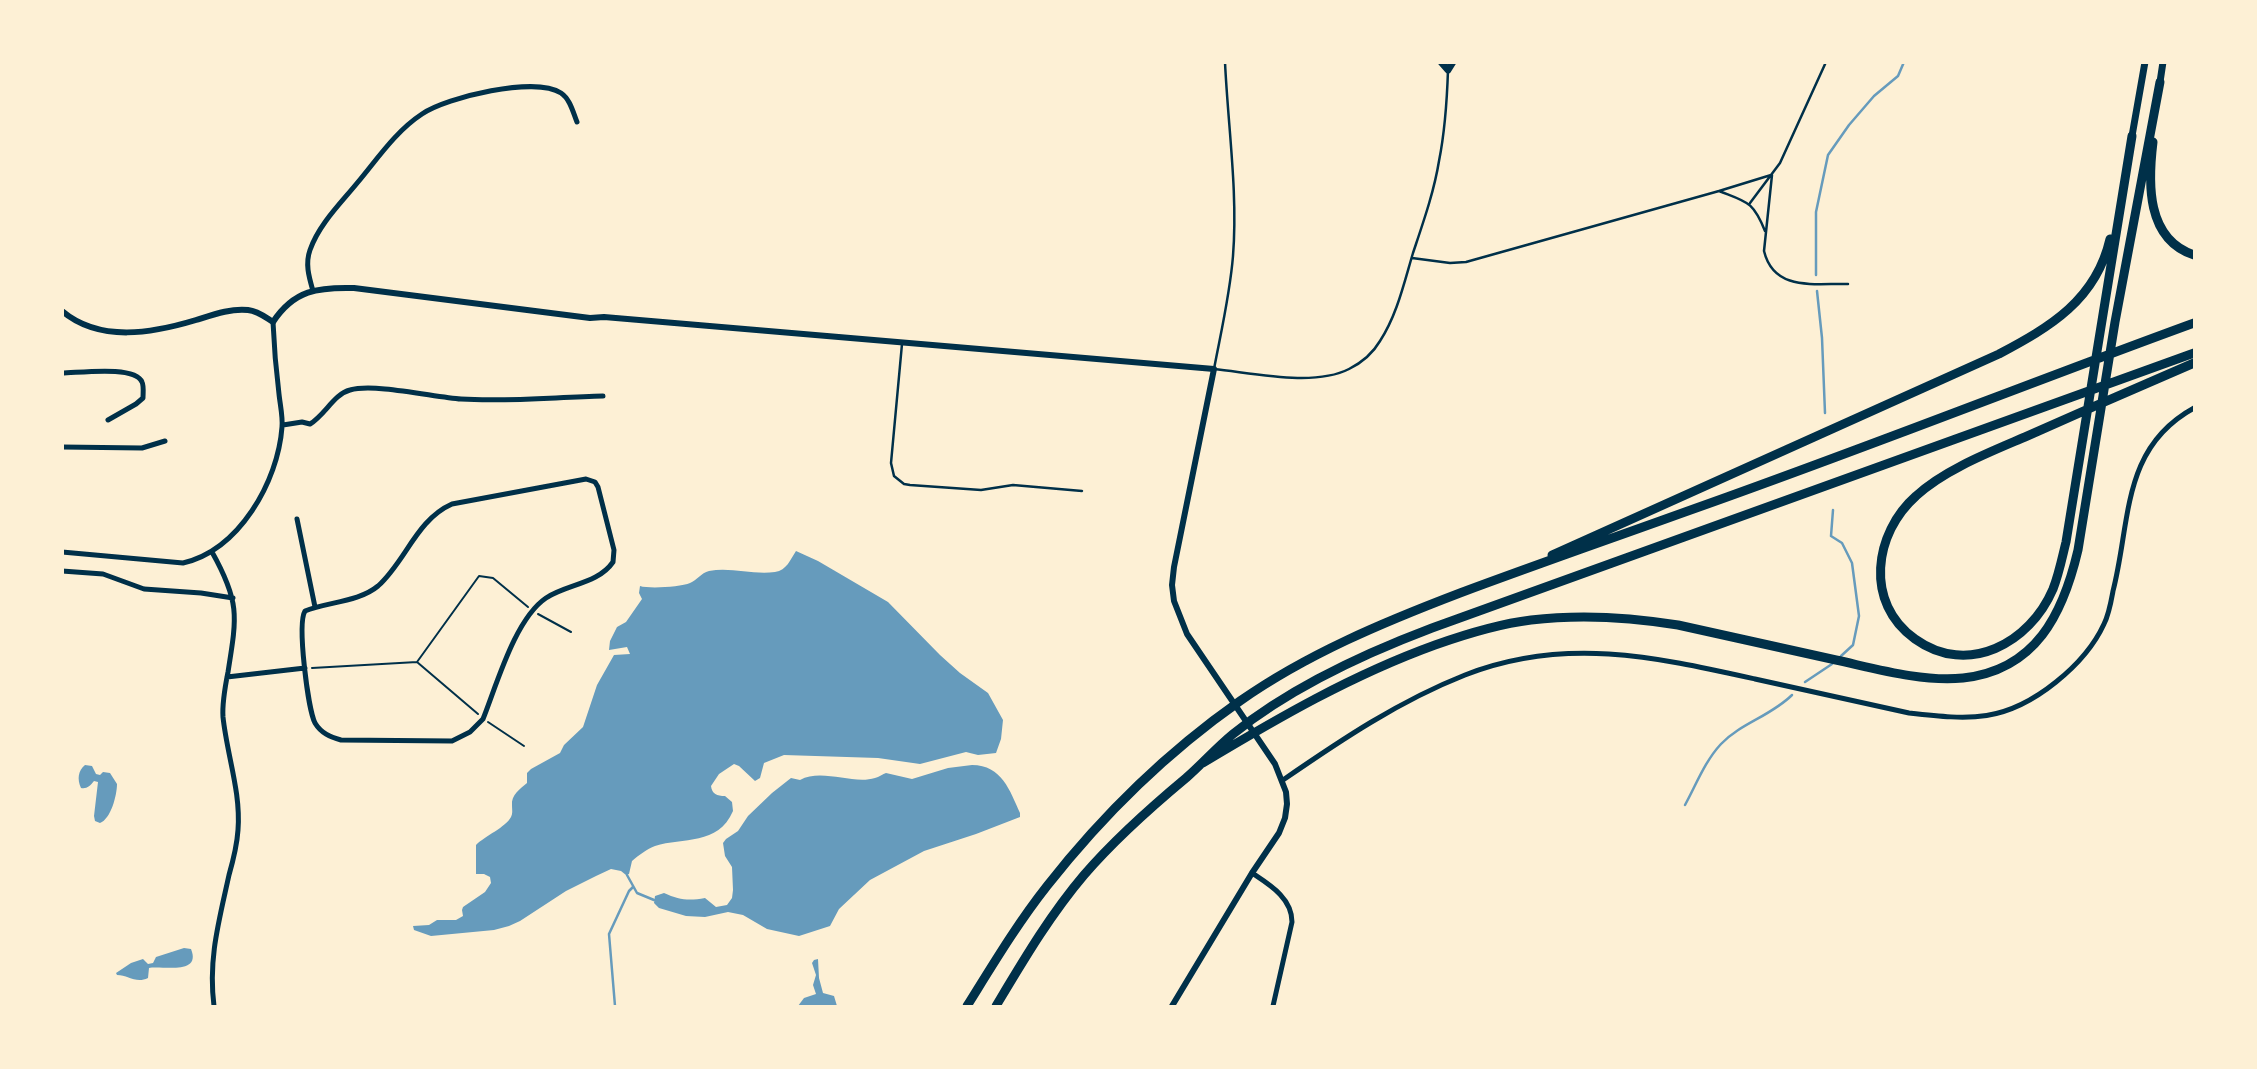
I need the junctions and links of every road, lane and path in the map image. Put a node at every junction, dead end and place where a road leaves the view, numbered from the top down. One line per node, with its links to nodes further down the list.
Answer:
1 (1225, 62): 25 (lane)
2 (1441, 62): 7 (main road)
3 (1453, 62): 7 (main road)
4 (1826, 62): 11 (lane)
5 (2145, 62): 10 (main road)
6 (2163, 62): 8 (main road)
7 (1448, 66): 16 (lane)
8 (2160, 82): 15 (highway); 48 (highway)
9 (577, 122): 18 (street)
10 (2132, 136): 24 (highway); 38 (highway)
11 (1772, 175): 12 (lane); 13 (lane); 14 (lane)
12 (1719, 191): 13 (lane); 16 (lane)
13 (1750, 203): 14 (lane)
14 (1765, 231): 17 (lane)
15 (2194, 254)
16 (1412, 258): 25 (lane)
17 (1848, 284)
18 (313, 291): 20 (street); 22 (street)
19 (62, 311): 20 (street)
20 (273, 322): 30 (street)
21 (2194, 323): 38 (highway)
22 (902, 342): 25 (street); 33 (lane)
23 (2194, 353): 48 (highway)
24 (2194, 363)
25 (1214, 369): 49 (street)
26 (62, 373): 29 (street)
27 (603, 396): 30 (street)
28 (2194, 408): 49 (street)
29 (108, 420)
30 (283, 426): 36 (street)
31 (165, 441): 32 (street)
32 (62, 447)
33 (1082, 491)
34 (297, 519): 40 (street)
35 (62, 552): 36 (street)
36 (212, 552): 39 (street)
37 (62, 571): 39 (street)
38 (1504, 577): 52 (highway)
39 (233, 598): 45 (street)
40 (315, 607): 41 (street); 44 (street)
41 (533, 611): 42 (path); 43 (path); 46 (street)
42 (571, 632)
43 (417, 662): 44 (path); 46 (path)
44 (305, 668): 45 (street); 46 (street)
45 (227, 677): 51 (street)
46 (483, 719): 47 (path)
47 (524, 746)
48 (1203, 763): 53 (highway)
49 (1283, 780): 50 (street)
50 (1252, 873): 54 (street); 55 (street)
51 (214, 1006)
52 (967, 1006)
53 (996, 1006)
54 (1172, 1006)
55 (1273, 1006)

